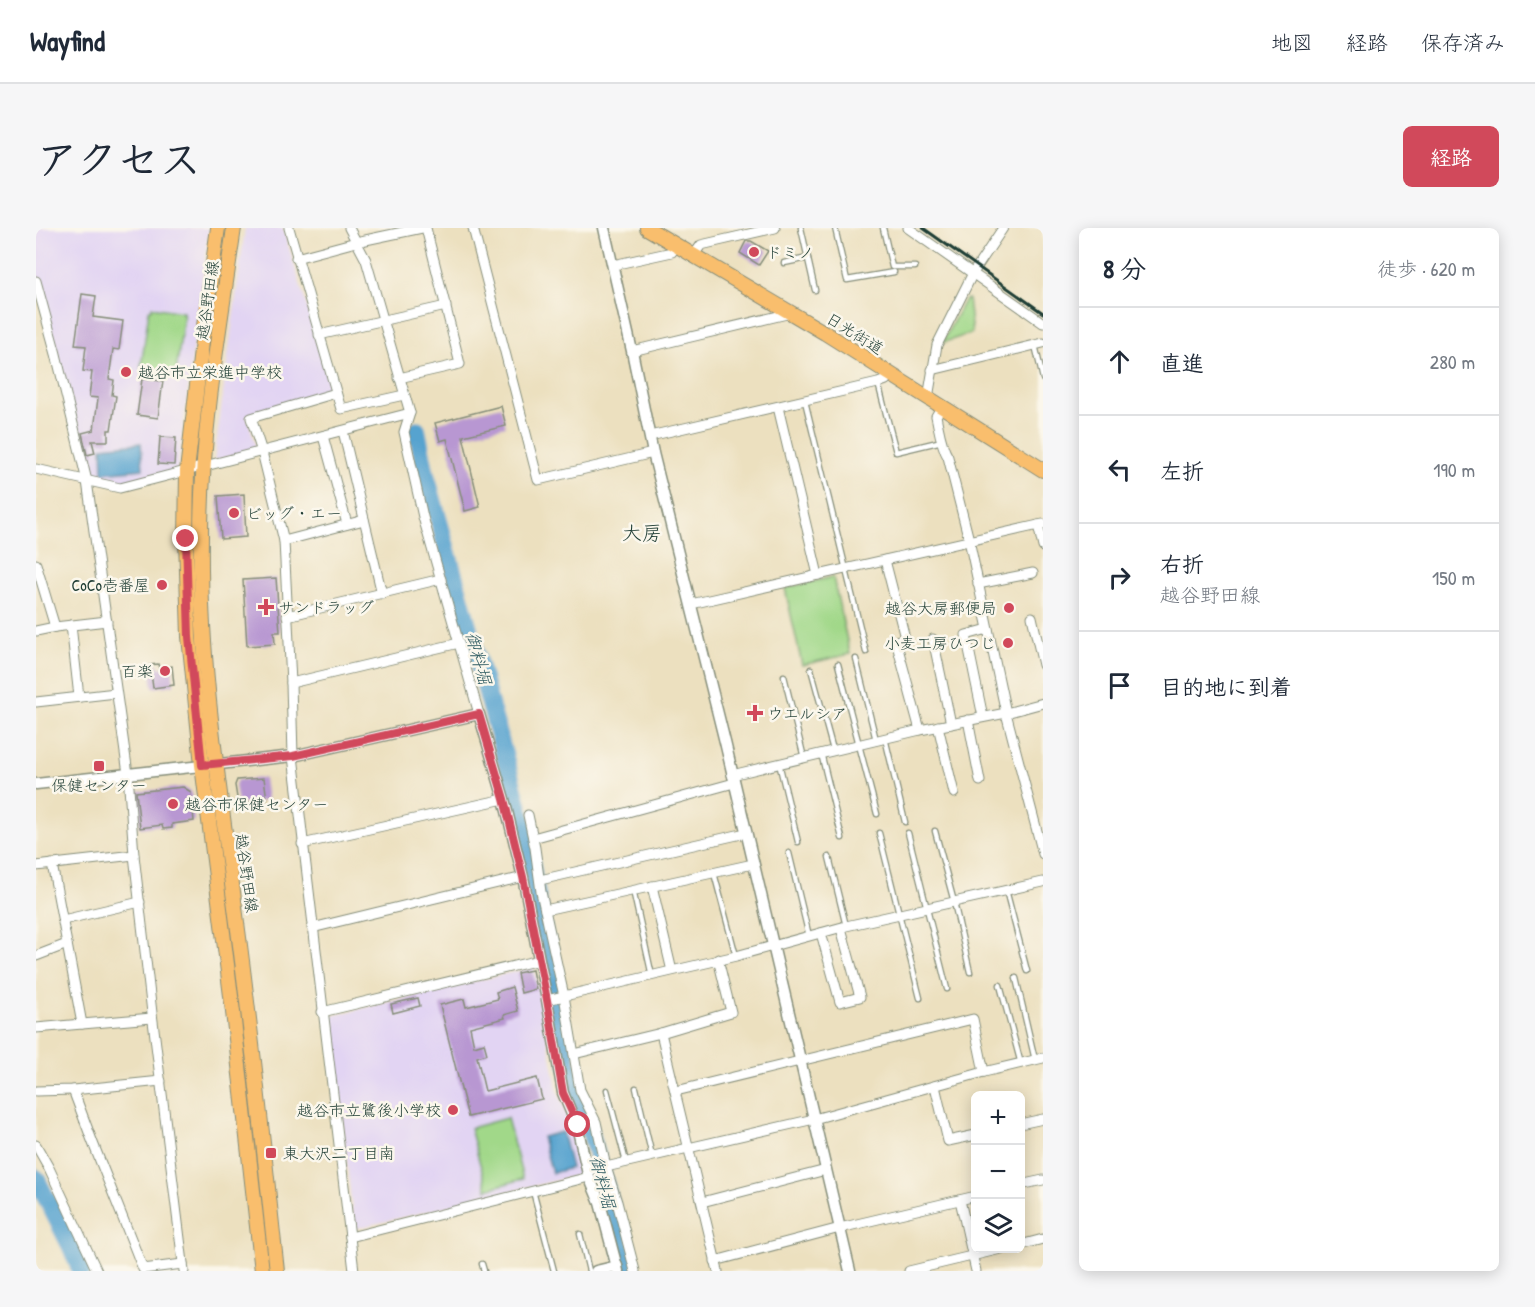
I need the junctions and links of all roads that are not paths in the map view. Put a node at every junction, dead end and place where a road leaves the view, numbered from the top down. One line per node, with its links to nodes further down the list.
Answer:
1 (218, 228): 58 (main road, 越谷野田線)
2 (234, 228): 55 (main road, 越谷野田線)
3 (289, 228): 19 (street)
4 (349, 228): 16 (street)
5 (424, 228): 15 (street); 28 (street)
6 (473, 228): 54 (street)
7 (604, 228): 22 (street)
8 (648, 228): 17 (main road, 日光街道)
9 (775, 228): 18 (street)
10 (801, 228): 20 (lane)
11 (835, 228): 24 (lane)
12 (883, 228): 23 (lane)
13 (908, 228): 25 (street)
14 (1002, 228): 25 (street)
15 (410, 229): 16 (street)
16 (356, 242): 19 (street); 30 (street)
17 (676, 245): 18 (main road, 日光街道); 22 (street)
18 (694, 255): 29 (main road, 日光街道)
19 (296, 258): 34 (street)
20 (808, 258): 21 (lane); 27 (lane)
21 (784, 263)
22 (612, 265): 36 (street)
23 (915, 267)
24 (894, 272)
25 (973, 273): 32 (street); 37 (street)
26 (37, 287): 31 (street)
27 (815, 290)
28 (446, 306): 30 (street); 39 (street)
29 (791, 313): 36 (street); 38 (main road, 日光街道)
30 (383, 320): 34 (street); 39 (street)
31 (47, 321): 33 (street); 59 (street)
32 (1043, 323)
33 (36, 325)
34 (319, 335): 42 (street)
35 (1039, 344): 37 (street); 40 (lane)
36 (633, 351): 51 (street)
37 (932, 370): 44 (street)
38 (890, 374): 41 (street); 44 (main road, 日光街道)
39 (399, 378): 43 (street)
40 (1043, 380)
41 (878, 383): 45 (street); 52 (lane)
42 (336, 393): 43 (street); 53 (street)
43 (404, 395): 48 (street)
44 (928, 398): 46 (main road, 日光街道)
45 (805, 401): 47 (street); 68 (lane)
46 (942, 406): 52 (street); 57 (main road, 日光街道)
47 (778, 407): 51 (street); 70 (street)
48 (410, 413): 49 (street); 71 (street)
49 (343, 431): 50 (street); 60 (street)
50 (324, 436): 53 (street); 61 (street)
51 (650, 436): 54 (street)
52 (942, 441): 63 (street)
53 (262, 452): 55 (street); 64 (street)
54 (653, 453): 74 (street)
55 (203, 467): 58 (street); 109 (main road, 越谷野田線)
56 (36, 469): 59 (street)
57 (1043, 470)
58 (187, 471): 59 (street); 109 (main road, 越谷野田線)
59 (87, 481): 77 (street)
60 (364, 520): 61 (street); 73 (street)
61 (347, 524): 64 (street)
62 (1040, 524): 63 (street); 65 (street)
63 (969, 540): 66 (street); 72 (street)
64 (284, 541): 75 (street)
65 (1043, 547)
66 (885, 560): 68 (street); 101 (street)
67 (36, 564): 79 (street)
68 (847, 570): 70 (street); 84 (lane)
69 (1033, 573): 72 (street)
70 (818, 575): 74 (street)
71 (441, 579): 73 (street); 83 (street)
72 (978, 584): 80 (street)
73 (382, 594): 75 (street)
74 (691, 604): 111 (street)
75 (287, 616): 90 (street)
76 (1032, 617): 87 (street)
77 (107, 621): 78 (street); 91 (street)
78 (71, 625): 79 (street); 92 (street)
79 (55, 627): 81 (street)
80 (988, 629): 95 (street); 97 (street)
81 (36, 631)
82 (933, 639): 99 (street)
83 (459, 643): 90 (street); 96 (street)
84 (866, 651)
85 (856, 659): 102 (lane)
86 (838, 664): 103 (lane)
87 (1043, 665)
88 (811, 669): 104 (lane)
89 (784, 676): 107 (lane)
90 (291, 683): 106 (street)
91 (116, 693): 92 (street); 110 (street)
92 (79, 697): 93 (street)
93 (36, 702)
94 (1043, 703): 95 (street)
95 (1006, 713): 97 (street); 128 (street)
96 (479, 714): 106 (street); 115 (street)
97 (983, 717): 98 (street)
98 (968, 720): 99 (street); 112 (street)
99 (951, 724): 100 (street)
100 (938, 726): 101 (street); 114 (street)
101 (920, 730): 102 (street)
102 (880, 739): 103 (street); 118 (lane)
103 (859, 744): 104 (street); 116 (lane)
104 (833, 751): 105 (street)
105 (821, 753): 107 (street); 123 (lane)
106 (293, 756): 109 (street); 126 (street)
107 (804, 758): 108 (street)
108 (779, 763): 111 (street); 125 (lane)
109 (209, 765): 110 (street); 212 (main road, 越谷野田線); 213 (main road, 越谷野田線)
110 (128, 774): 113 (street); 129 (street)
111 (733, 779): 120 (street); 124 (street)
112 (980, 781)
113 (36, 784)
114 (954, 793)
115 (504, 799): 126 (street); 135 (street)
116 (877, 814)
117 (528, 815): 124 (street)
118 (905, 822)
119 (935, 831): 142 (lane)
120 (746, 833): 132 (street); 136 (street)
121 (879, 833): 145 (lane)
122 (908, 833): 143 (lane)
123 (842, 837)
124 (533, 838): 136 (street)
125 (798, 842)
126 (302, 844): 148 (street)
127 (789, 853): 150 (lane)
128 (1043, 854)
129 (134, 855): 131 (street); 141 (street)
130 (829, 856): 147 (lane)
131 (52, 864): 133 (street); 146 (street)
132 (753, 864): 134 (street); 152 (street)
133 (36, 866)
134 (714, 873): 138 (street); 154 (lane)
135 (523, 877): 148 (street); 156 (street)
136 (540, 880): 144 (street)
137 (1043, 882): 140 (street)
138 (652, 886): 139 (street); 157 (street)
139 (633, 890): 144 (street); 160 (lane)
140 (1006, 890): 142 (street); 158 (lane)
141 (140, 902): 146 (street); 168 (street)
142 (954, 902): 143 (street); 159 (lane)
143 (927, 908): 145 (street); 163 (lane)
144 (545, 910): 164 (street)
145 (899, 914): 147 (street); 165 (lane)
146 (63, 920): 151 (street)
147 (843, 927): 149 (street); 149 (street)
148 (312, 928): 167 (street)
149 (821, 933): 150 (street)
150 (809, 936): 152 (street)
151 (67, 945): 153 (street); 169 (street)
152 (774, 946): 154 (street); 174 (street)
153 (36, 956)
154 (736, 956): 155 (street)
155 (718, 959): 160 (street); 171 (street)
156 (539, 960): 166 (street); 167 (street)
157 (671, 968)
158 (1028, 971)
159 (970, 972)
160 (652, 976): 164 (street)
161 (1016, 978): 173 (lane)
162 (1000, 985): 175 (lane)
163 (947, 989)
164 (562, 997): 166 (street); 172 (street)
165 (920, 998)
166 (549, 1000): 192 (street)
167 (322, 1012): 202 (street)
168 (152, 1018): 169 (street); 177 (street)
169 (82, 1024): 170 (street)
170 (36, 1028)
171 (661, 1033): 172 (street); 183 (street)
172 (574, 1054): 192 (street)
173 (1039, 1059): 175 (street)
174 (800, 1061): 176 (street); 183 (street); 184 (street)
175 (1021, 1064): 176 (street)
176 (984, 1072): 178 (street)
177 (161, 1081): 180 (street); 209 (street)
178 (935, 1086): 184 (street); 187 (street)
179 (636, 1088): 190 (lane)
180 (73, 1090): 182 (street); 209 (street)
181 (607, 1090): 191 (lane)
182 (36, 1091)
183 (676, 1091): 189 (street)
184 (814, 1119): 189 (street); 193 (street)
185 (1043, 1119): 186 (street)
186 (1025, 1124)
187 (971, 1136)
188 (36, 1145): 211 (street)
189 (689, 1148): 190 (street); 199 (street)
190 (652, 1156): 191 (street)
191 (626, 1162): 192 (street)
192 (596, 1170): 196 (street); 210 (street); 219 (street)
193 (826, 1170): 199 (street); 200 (street)
194 (1043, 1180): 195 (street)
195 (1025, 1184)
196 (533, 1191): 202 (street); 216 (lane)
197 (971, 1197): 198 (street)
198 (960, 1200): 200 (street); 206 (street)
199 (702, 1202): 207 (street)
200 (840, 1228): 207 (street); 221 (street)
201 (580, 1234): 217 (lane)
202 (350, 1237): 214 (street)
203 (1043, 1239): 204 (street)
204 (1025, 1244)
205 (987, 1253): 206 (street)
206 (973, 1257): 222 (street); 223 (street)
207 (716, 1261): 220 (street)
208 (482, 1264): 215 (lane)
209 (183, 1267)
210 (617, 1268): 218 (street)
211 (97, 1271)
212 (262, 1271)
213 (277, 1271)
214 (354, 1271)
215 (484, 1271)
216 (554, 1271)
217 (589, 1271)
218 (596, 1271)
219 (635, 1271)
220 (718, 1271)
221 (850, 1271)
222 (909, 1271)
223 (976, 1271)

